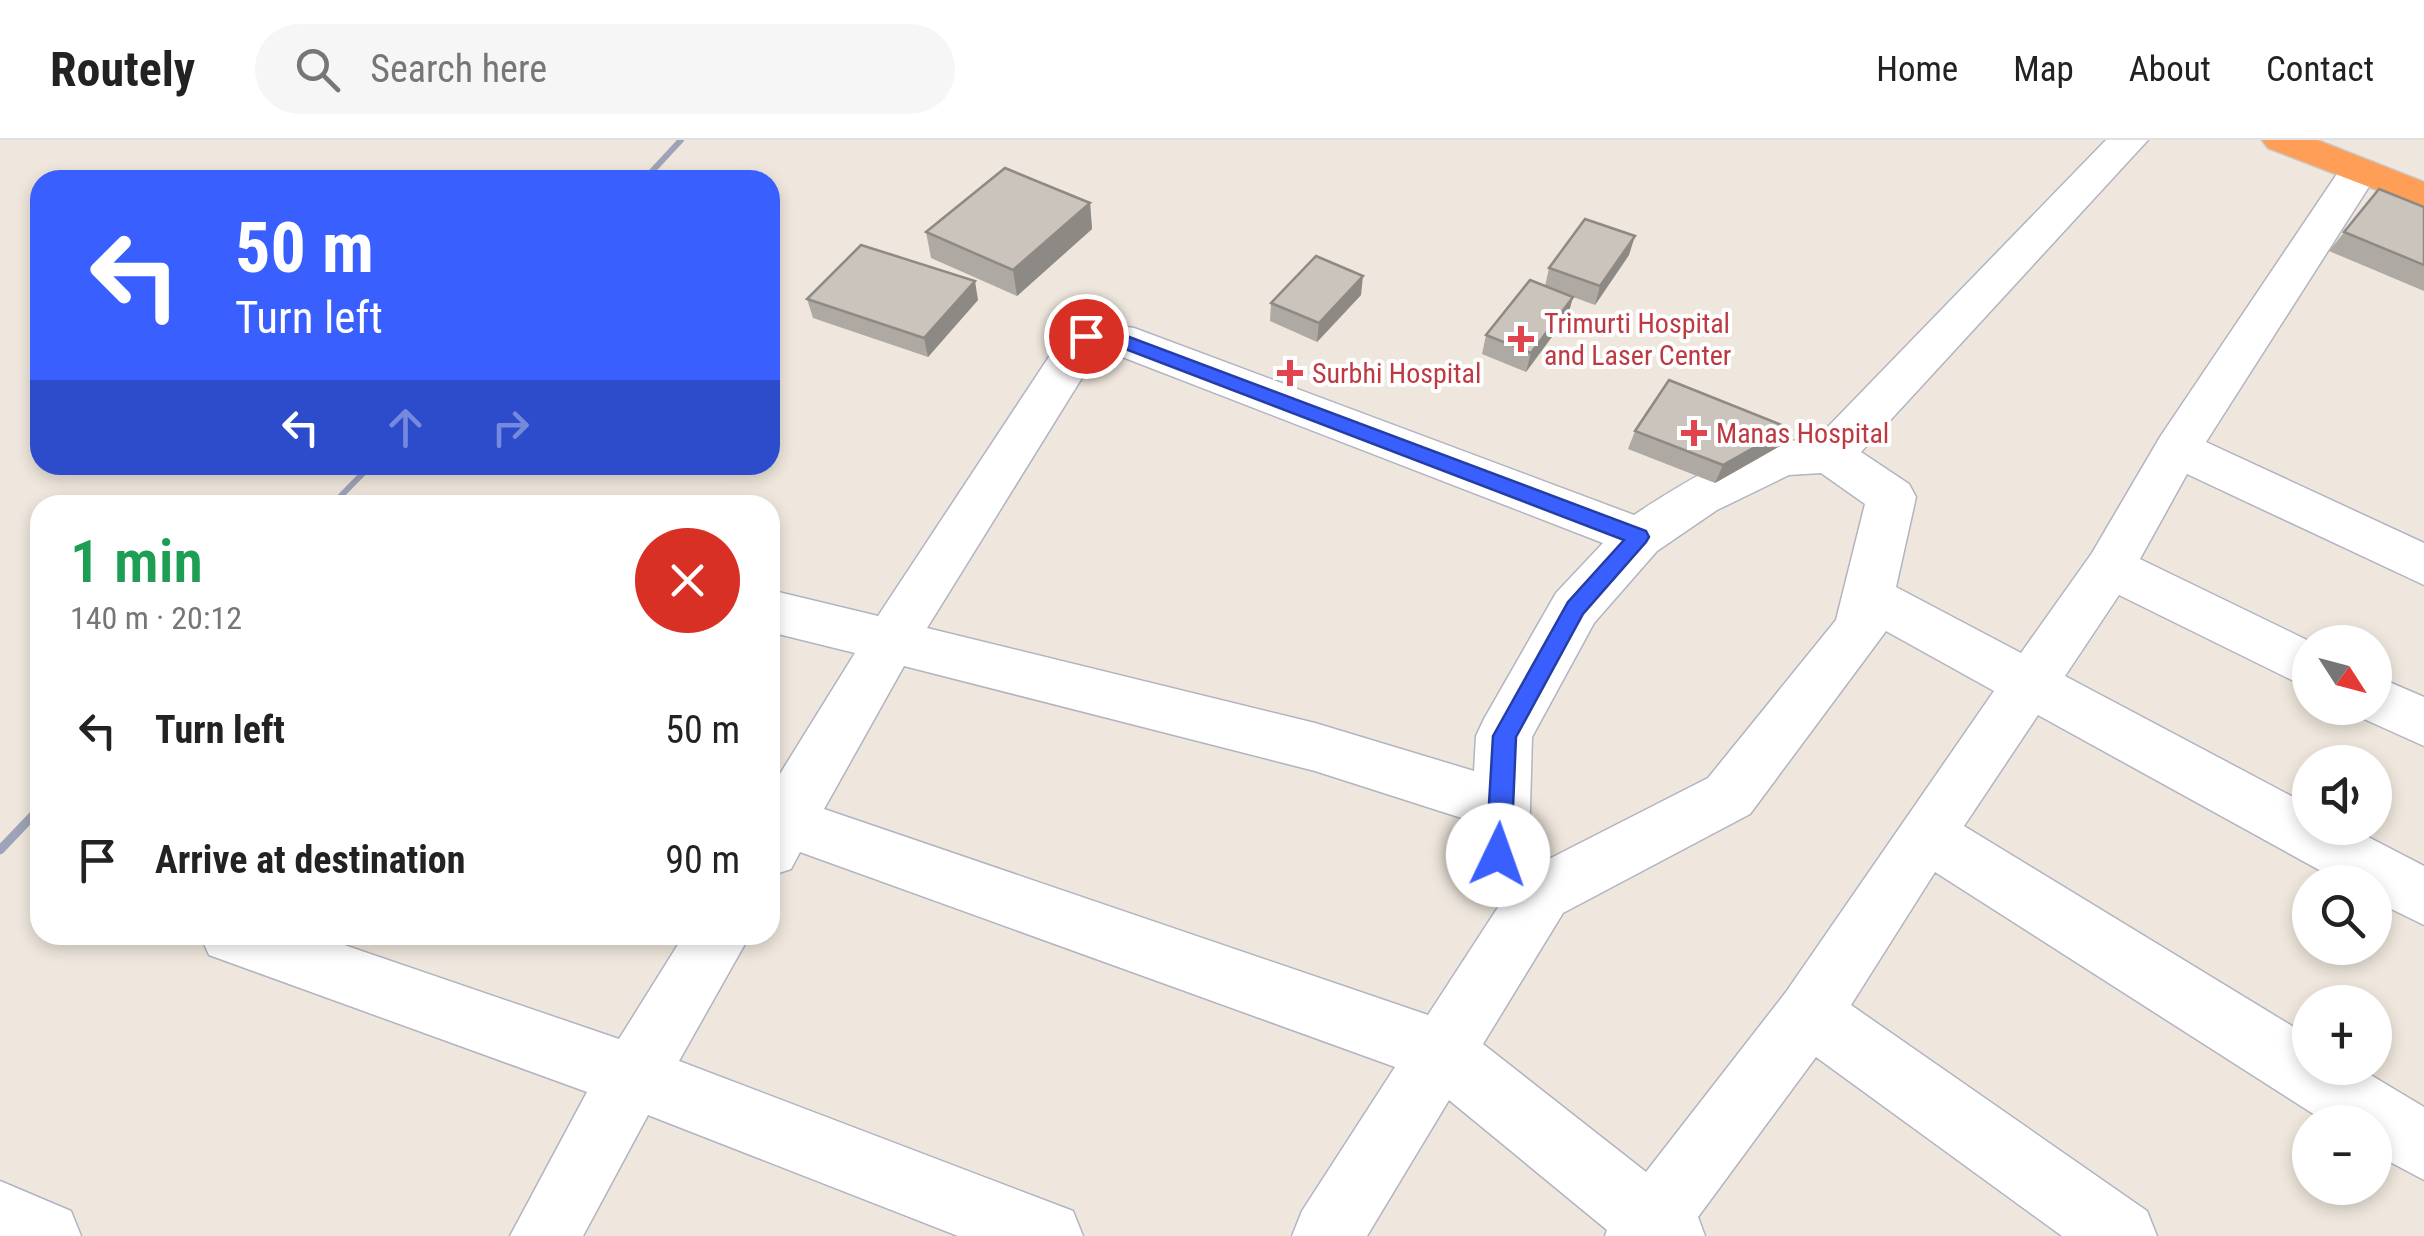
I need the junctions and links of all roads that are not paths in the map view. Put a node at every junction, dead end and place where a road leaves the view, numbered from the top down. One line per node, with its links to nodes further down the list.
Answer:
1 (2128, 140): 6 (street)
2 (2282, 140): 3 (highway)
3 (2359, 171): 4 (highway); 5 (street)
4 (2424, 196)
5 (2177, 450): 8 (street); 9 (street)
6 (1830, 456): 7 (street); 10 (street)
7 (1638, 537): 12 (street); 17 (street)
8 (2424, 566)
9 (2110, 567): 13 (street); 14 (street)
10 (1868, 597): 14 (street); 21 (street)
11 (780, 613): 12 (street)
12 (892, 640): 17 (street); 18 (street)
13 (2292, 658)
14 (2030, 684): 20 (street); 22 (street)
15 (2392, 708): 16 (street)
16 (2424, 724)
17 (1501, 805): 21 (street)
18 (780, 822)
19 (780, 830): 26 (street)
20 (1926, 834): 25 (street); 28 (street)
21 (1540, 893): 26 (street)
22 (2424, 897)
23 (260, 945): 27 (street)
24 (712, 945): 27 (street)
25 (1808, 1014): 30 (street); 35 (street)
26 (1442, 1052): 30 (street); 34 (street)
27 (633, 1076): 32 (street); 33 (street)
28 (2424, 1146)
29 (0, 1216): 31 (street)
30 (1654, 1231)
31 (46, 1236)
32 (545, 1236)
33 (1048, 1236)
34 (1327, 1236)
35 (2122, 1236)

